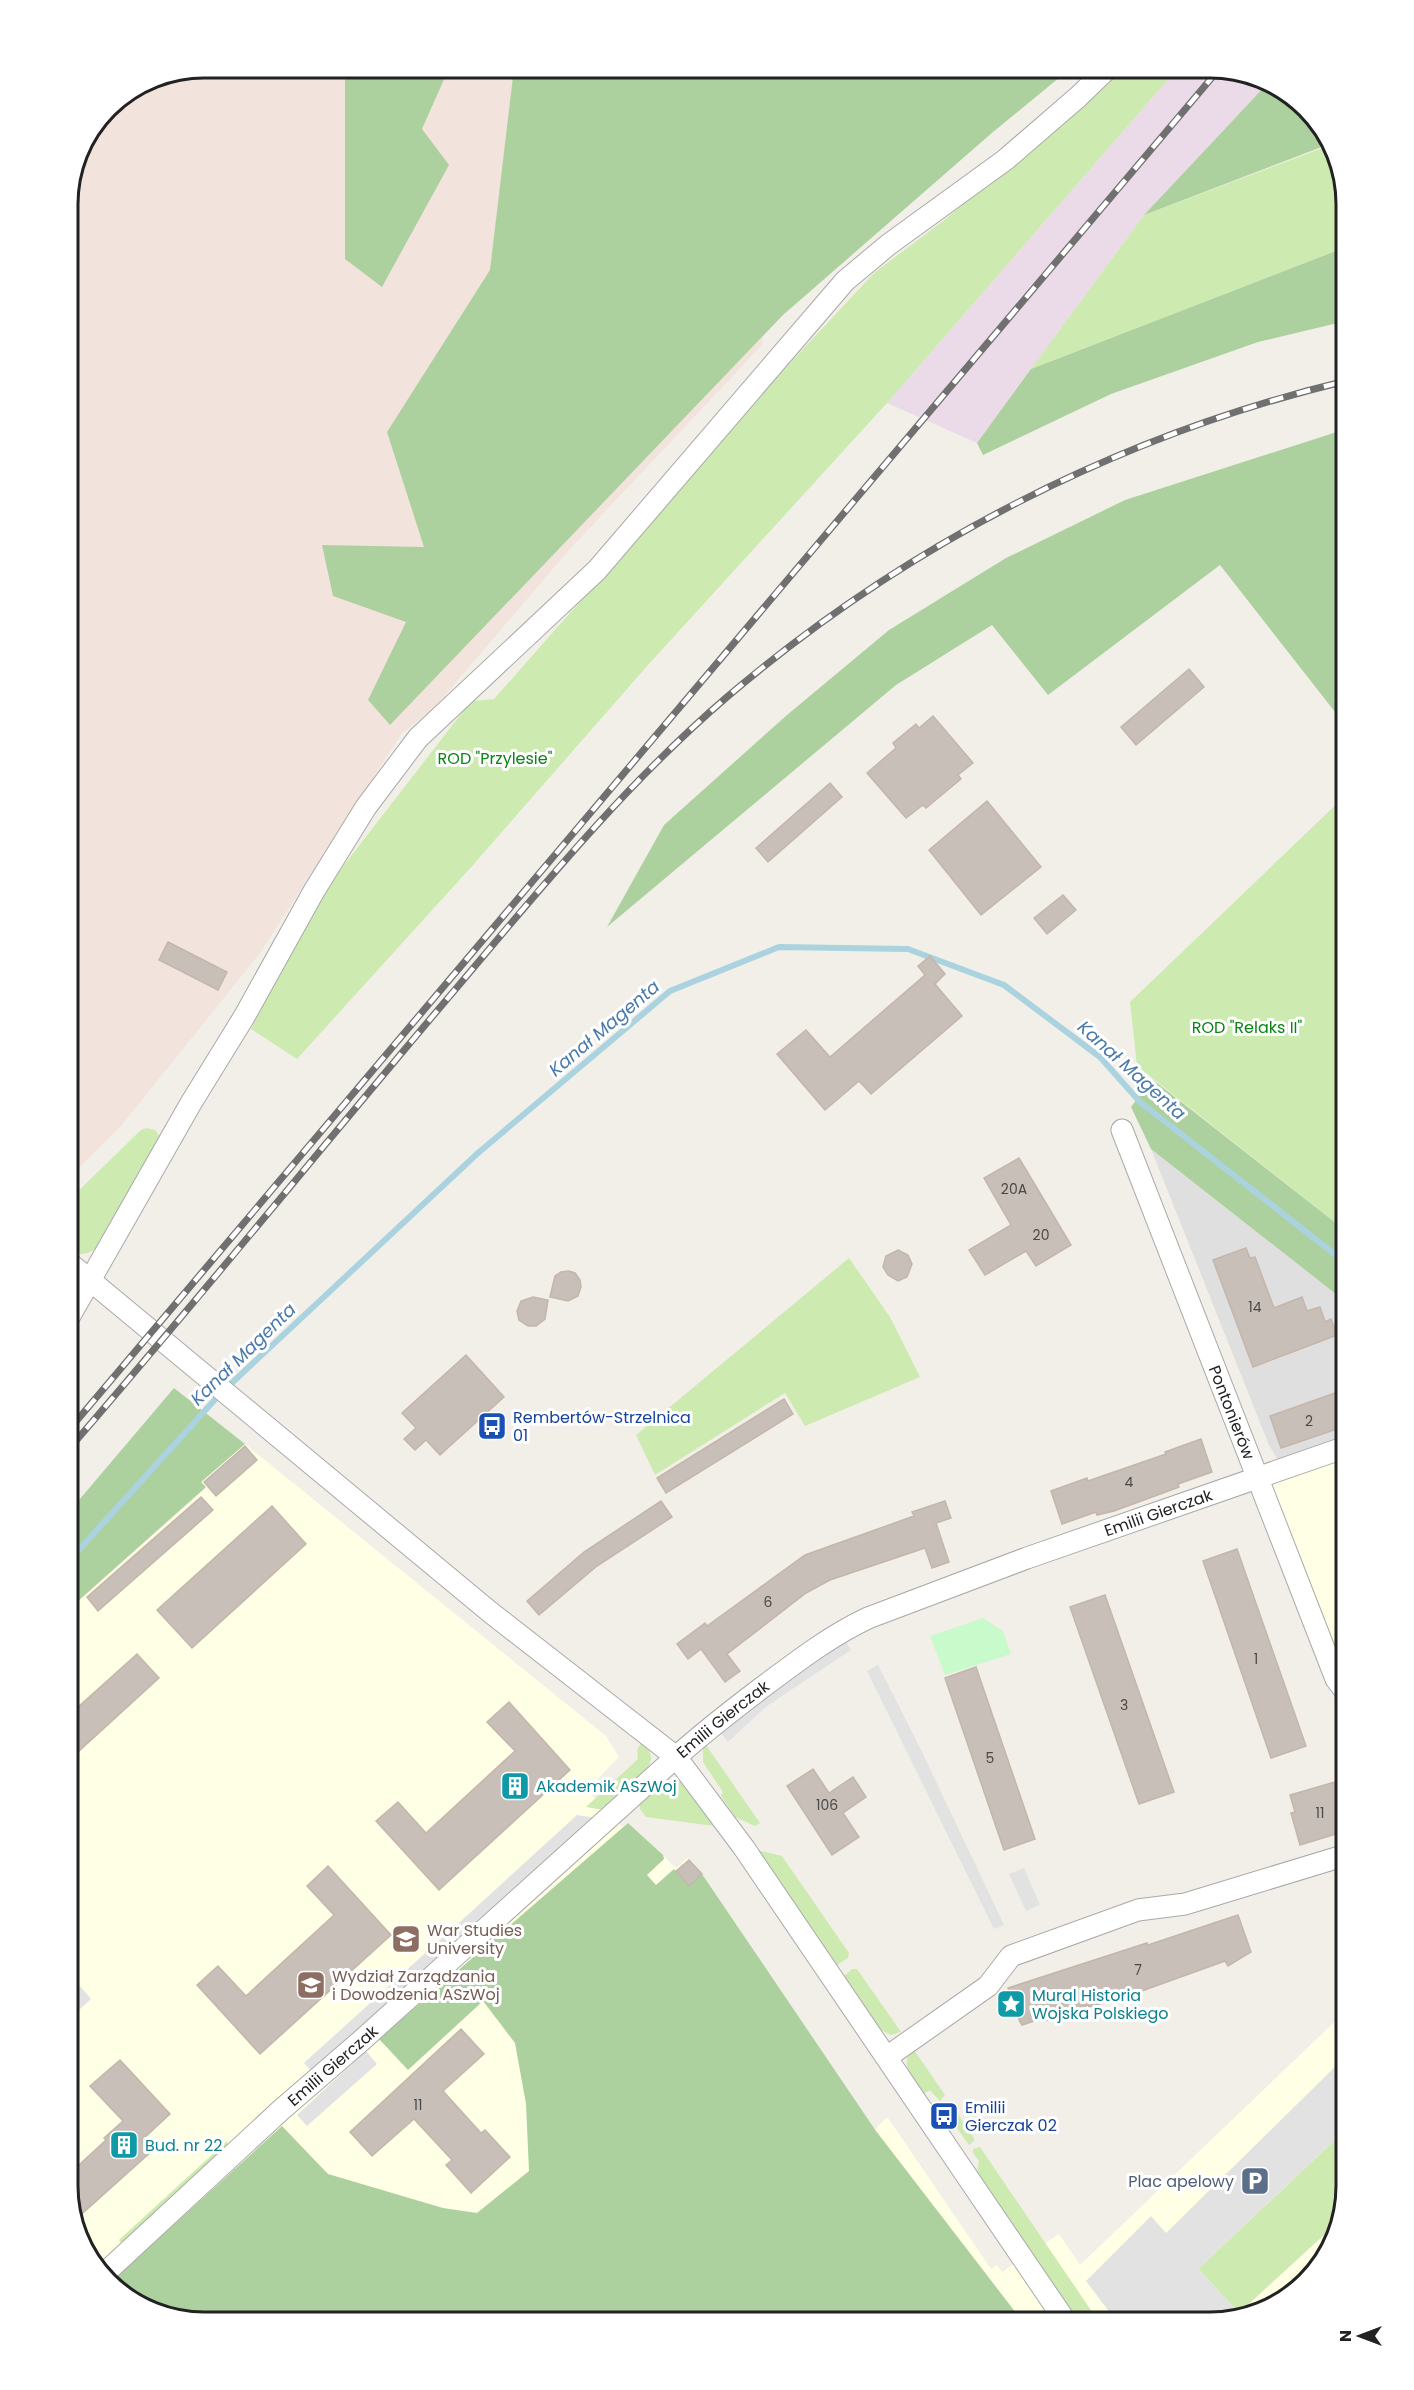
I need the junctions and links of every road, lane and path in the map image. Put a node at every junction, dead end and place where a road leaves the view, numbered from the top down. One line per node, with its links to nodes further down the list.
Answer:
1 (1098, 78): 4 (street)
2 (1122, 1130): 7 (street, Pontonierów)
3 (78, 1270): 4 (street)
4 (90, 1279): 5 (street); 9 (street)
5 (78, 1301)
6 (1336, 1451): 7 (street, Emilii Gierczak)
7 (1257, 1478): 8 (street, Pontonierów); 9 (street, Emilii Gierczak)
8 (1336, 1679)
9 (676, 1756): 11 (street); 12 (street, Emilii Gierczak)
10 (1336, 1858): 11 (street)
11 (887, 2057): 13 (street)
12 (109, 2269)
13 (1059, 2312)

